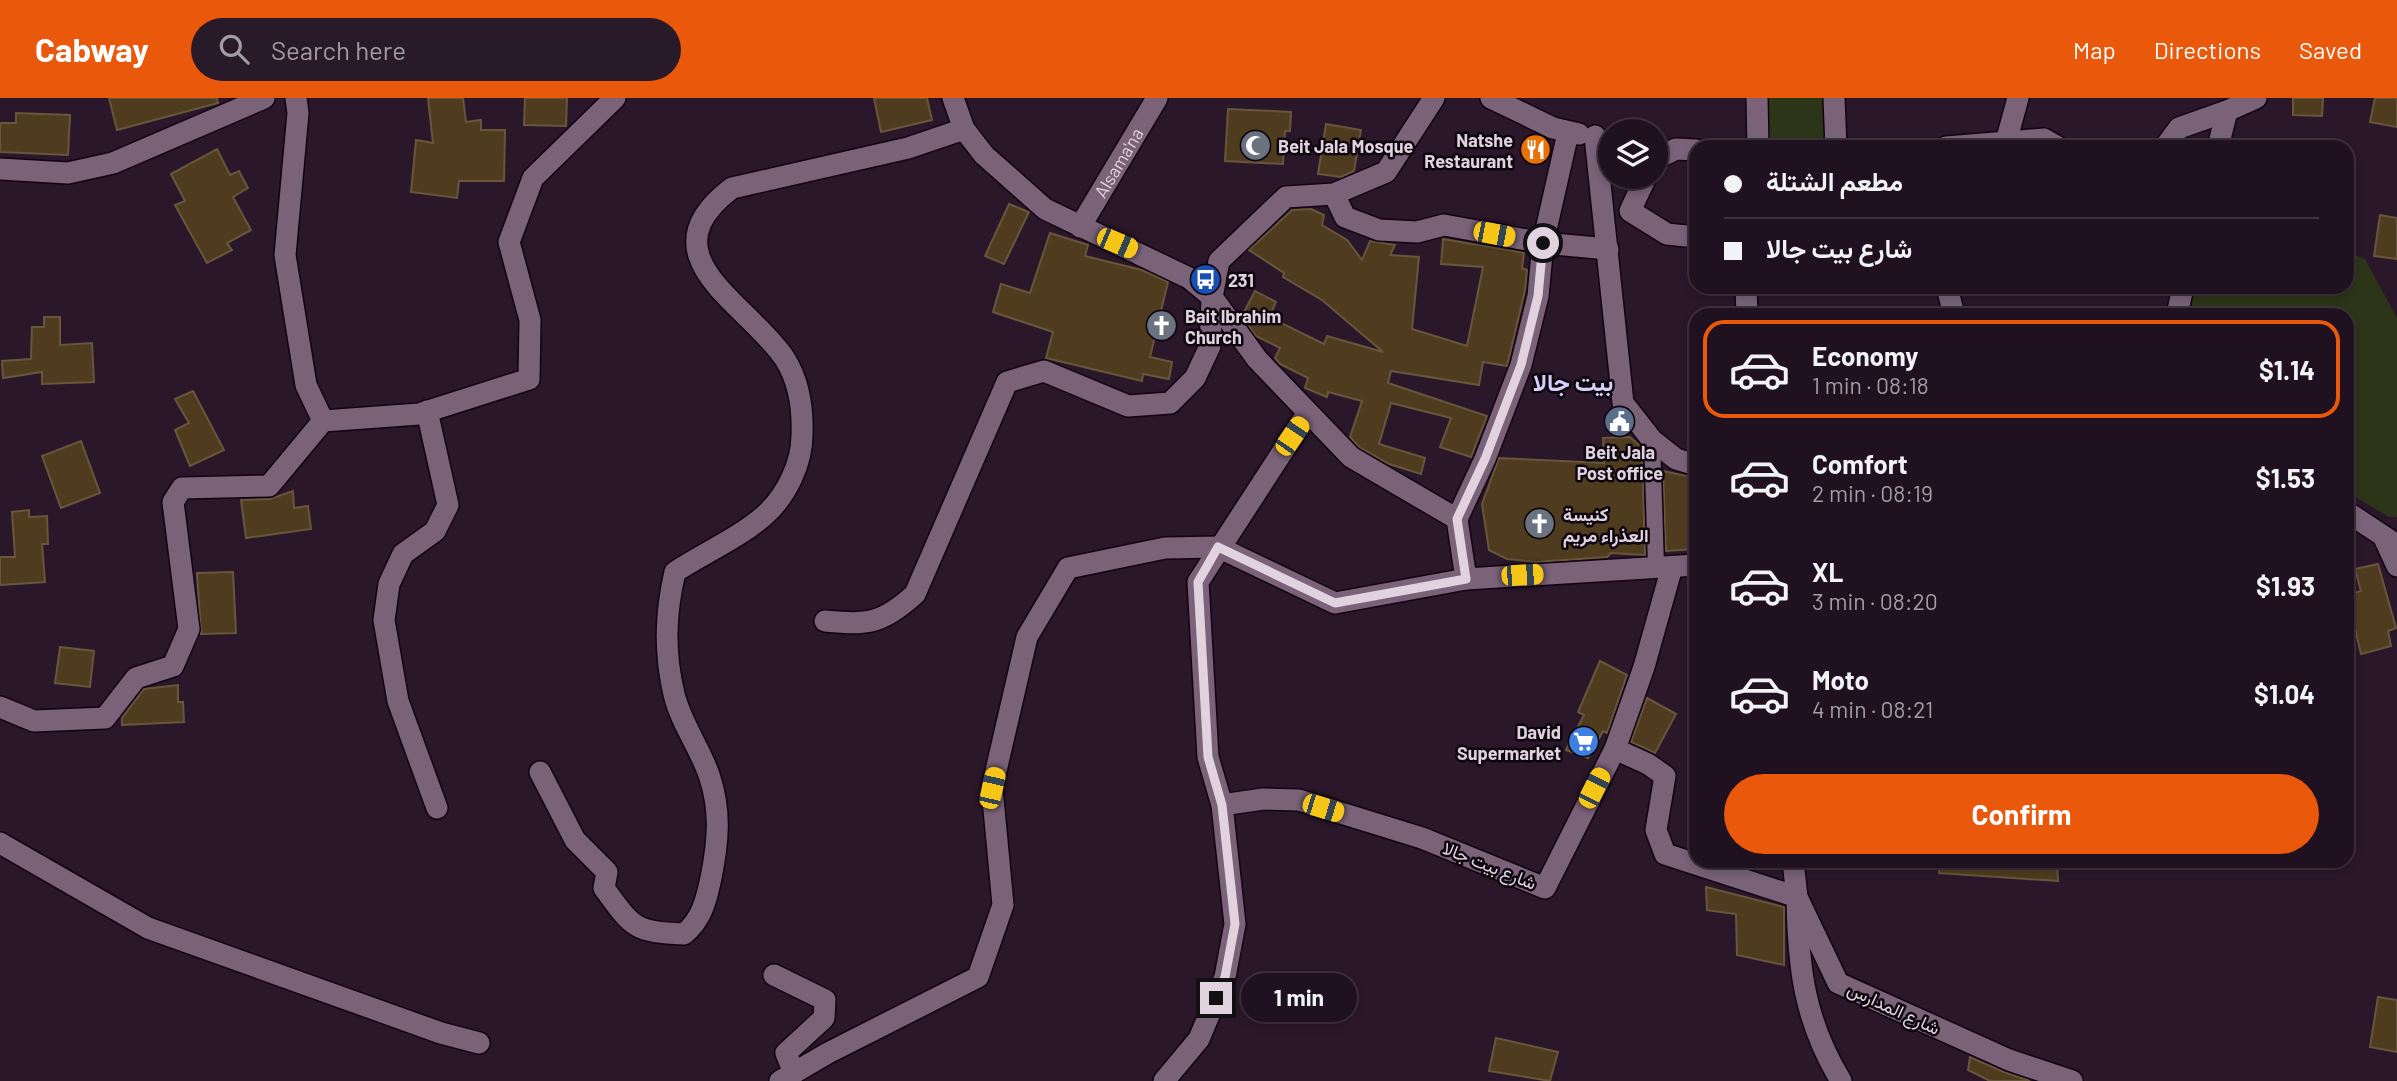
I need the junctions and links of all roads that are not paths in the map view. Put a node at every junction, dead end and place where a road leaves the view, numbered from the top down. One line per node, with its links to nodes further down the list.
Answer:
1 (264, 98): 23 (street)
2 (296, 98): 34 (street)
3 (615, 98): 32 (street)
4 (953, 98): 13 (street)
5 (1157, 98): 27 (street, Alsama'na)
6 (1434, 98): 26 (street)
7 (1491, 98): 14 (street)
8 (1757, 98): 16 (street)
9 (1834, 98): 17 (street)
10 (2018, 98): 18 (street)
11 (2256, 98): 12 (street)
12 (2227, 111): 19 (street); 20 (street)
13 (964, 129): 27 (street); 48 (street)
14 (1568, 134): 15 (street); 29 (street)
15 (1598, 138)
16 (1758, 140)
17 (1836, 140)
18 (2007, 140)
19 (2170, 140)
20 (2220, 140)
21 (1689, 150): 22 (street)
22 (1668, 153)
23 (0, 169)
24 (1605, 189): 30 (street)
25 (1640, 189): 28 (street)
26 (1334, 194): 29 (street); 31 (street)
27 (1080, 228): 31 (street)
28 (1689, 236)
29 (1543, 243): 30 (street); 38 (street)
30 (1608, 248): 35 (street)
31 (1212, 296): 33 (street); 45 (street)
32 (427, 411): 34 (street); 50 (street)
33 (1307, 414): 38 (street); 40 (street)
34 (323, 421): 46 (street)
35 (1652, 440): 36 (street); 42 (street)
36 (1689, 462)
37 (2354, 517): 39 (street)
38 (1457, 519): 44 (street)
39 (2391, 542): 43 (street)
40 (1218, 547): 44 (street); 49 (street); 58 (street)
41 (1689, 565): 42 (street)
42 (1664, 566): 44 (street); 47 (street, شارع بيت جالا)
43 (2397, 566)
44 (1466, 579)
45 (825, 621)
46 (0, 707)
47 (1615, 749): 49 (street, شارع بيت جالا); 52 (street)
48 (540, 772)
49 (1222, 805): 59 (street)
50 (437, 808)
51 (0, 843): 57 (street)
52 (1689, 862)
53 (1708, 868): 55 (street)
54 (1794, 868): 55 (street, شارع المدارس)
55 (1797, 897): 60 (street); 61 (street, شارع المدارس)
56 (774, 975): 58 (street)
57 (479, 1043)
58 (787, 1077)
59 (1164, 1081)
60 (1841, 1081)
61 (2072, 1081)

